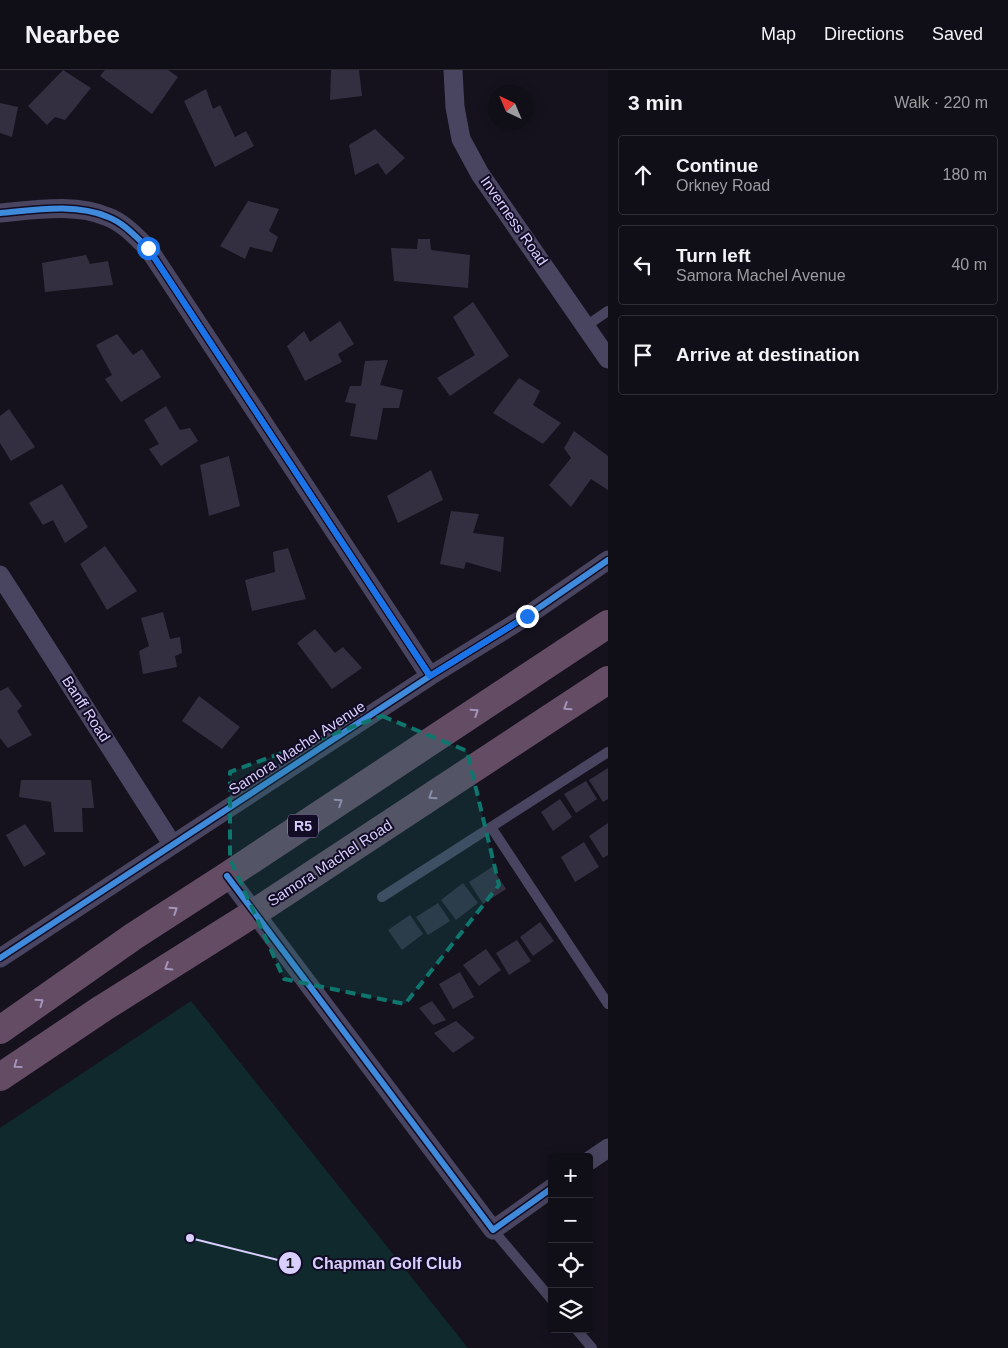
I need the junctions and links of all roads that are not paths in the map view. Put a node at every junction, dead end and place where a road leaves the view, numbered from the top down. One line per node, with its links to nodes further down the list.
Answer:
1 (454, 70): 4 (street, Inverness Road)
2 (0, 213): 9 (street)
3 (608, 311): 4 (lane)
4 (586, 326): 5 (street, Inverness Road)
5 (608, 359)
6 (608, 560): 9 (street, Samora Machel Avenue)
7 (0, 575): 13 (street, Banff Road)
8 (608, 624): 14 (highway, R5, one-way to 8)
9 (430, 676): 13 (street, Samora Machel Avenue)
10 (608, 680): 16 (highway, Samora Machel Road, one-way to 16)
11 (608, 752): 12 (lane)
12 (491, 827): 15 (lane); 18 (lane)
13 (172, 844): 17 (street, Samora Machel Avenue)
14 (227, 876): 16 (street); 19 (highway, R5, one-way to 14)
15 (382, 897)
16 (254, 913): 20 (highway, Samora Machel Road, one-way to 20); 24 (street)
17 (0, 958)
18 (608, 1004)
19 (0, 1030)
20 (0, 1077)
21 (608, 1148): 22 (street)
22 (593, 1158)
23 (548, 1191): 24 (street)
24 (493, 1230): 25 (lane)
25 (548, 1295)
26 (579, 1333): 27 (lane)
27 (592, 1348)

